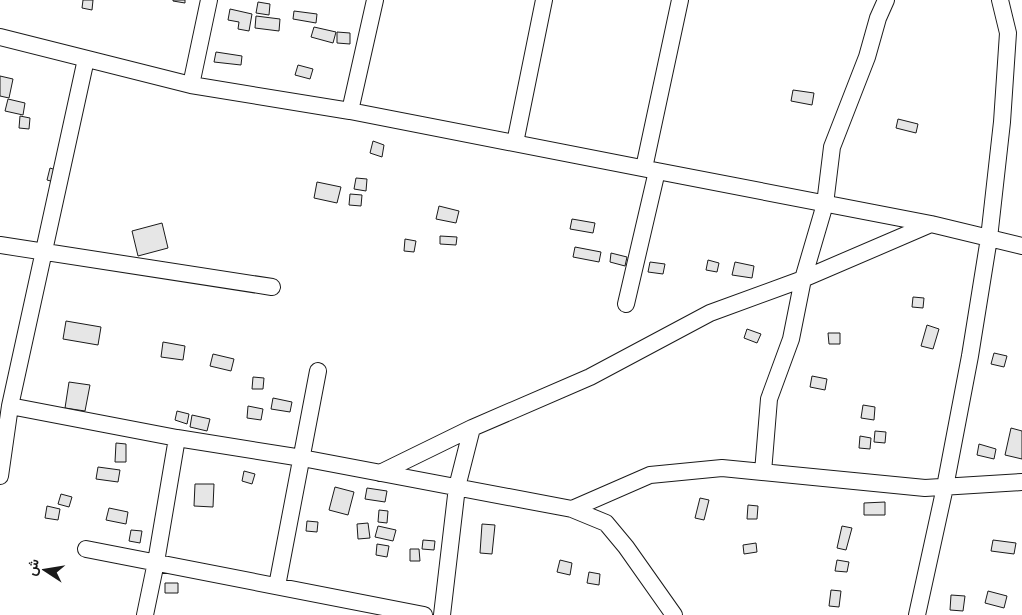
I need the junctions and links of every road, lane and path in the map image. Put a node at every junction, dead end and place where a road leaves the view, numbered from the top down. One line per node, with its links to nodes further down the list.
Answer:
1 (209, 0): 9 (street)
2 (375, 0): 10 (street)
3 (544, 0): 11 (street)
4 (680, 0): 12 (street)
5 (886, 0): 13 (street)
6 (1000, 0): 15 (street)
7 (0, 37): 8 (street)
8 (86, 59): 9 (street); 18 (street)
9 (191, 85): 10 (street)
10 (350, 111): 11 (street)
11 (515, 144): 12 (street)
12 (651, 170): 13 (street); 21 (street)
13 (825, 204): 14 (street); 19 (street)
14 (931, 224): 15 (street); 19 (street)
15 (989, 238): 17 (street); 32 (street)
16 (0, 245): 18 (street)
17 (1022, 246)
18 (44, 252): 20 (street); 23 (street)
19 (804, 279): 24 (street); 28 (street)
20 (272, 287)
21 (626, 304)
22 (318, 371): 26 (street)
23 (10, 406): 25 (street); 29 (street)
24 (472, 428): 27 (street); 31 (street)
25 (177, 438): 26 (street); 35 (street)
26 (302, 458): 27 (street); 36 (street)
27 (380, 472): 31 (street)
28 (763, 472): 32 (street); 33 (street)
29 (0, 476)
30 (1022, 482): 32 (street)
31 (457, 487): 33 (street); 39 (street)
32 (945, 487): 41 (street)
33 (572, 509): 40 (street)
34 (86, 549): 35 (street)
35 (156, 562): 36 (street); 37 (street)
36 (277, 586): 38 (street)
37 (144, 615)
38 (424, 615)
39 (442, 615)
40 (674, 615)
41 (917, 615)

